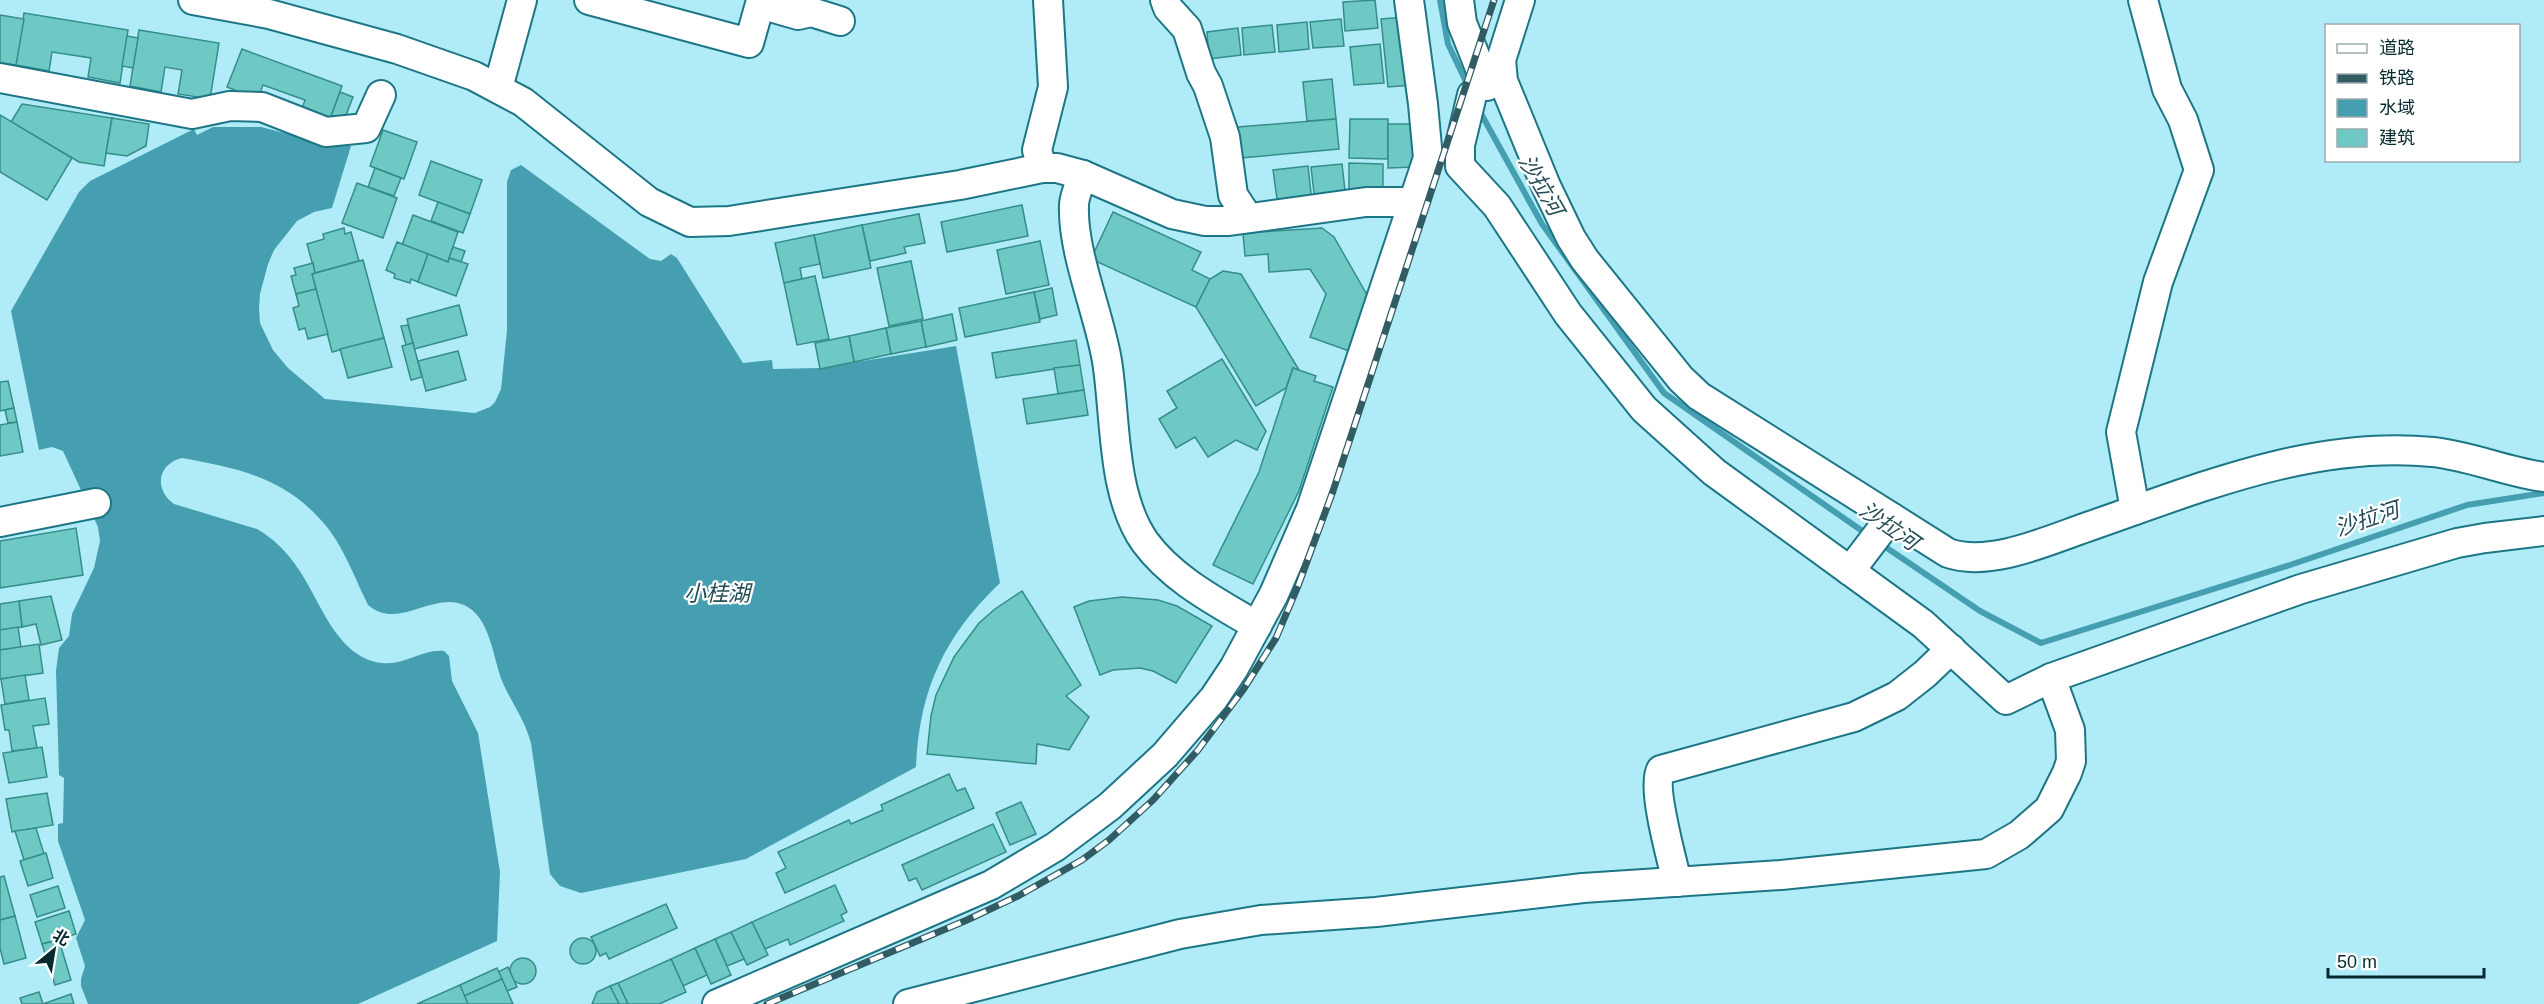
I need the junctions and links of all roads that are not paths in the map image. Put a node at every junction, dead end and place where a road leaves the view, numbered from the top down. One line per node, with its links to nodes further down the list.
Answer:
1 (193, 0): 12 (street)
2 (522, 0): 12 (street)
3 (589, 0): 10 (street)
4 (1048, 0): 16 (street)
5 (1165, 0): 19 (street)
6 (1409, 0): 15 (street)
7 (1459, 0): 13 (street)
8 (1520, 0): 13 (street)
9 (2143, 0): 22 (street)
10 (840, 21)
11 (0, 78): 14 (street)
12 (498, 88): 16 (street)
13 (1487, 88): 15 (street); 23 (street); 26 (street)
14 (381, 95)
15 (1434, 114): 18 (street)
16 (1042, 168): 17 (street)
17 (1083, 175): 19 (street); 27 (street)
18 (1413, 202): 19 (street); 27 (street)
19 (1248, 218)
20 (2544, 477): 22 (street)
21 (96, 503): 24 (street)
22 (2135, 510): 23 (street)
23 (1888, 521): 26 (street)
24 (0, 522)
25 (2544, 531): 29 (street)
26 (1853, 567): 28 (street)
27 (1257, 626): 31 (street)
28 (1951, 649): 29 (street); 30 (street)
29 (2051, 678): 30 (street)
30 (1677, 882): 32 (street)
31 (717, 1004)
32 (909, 1004)

